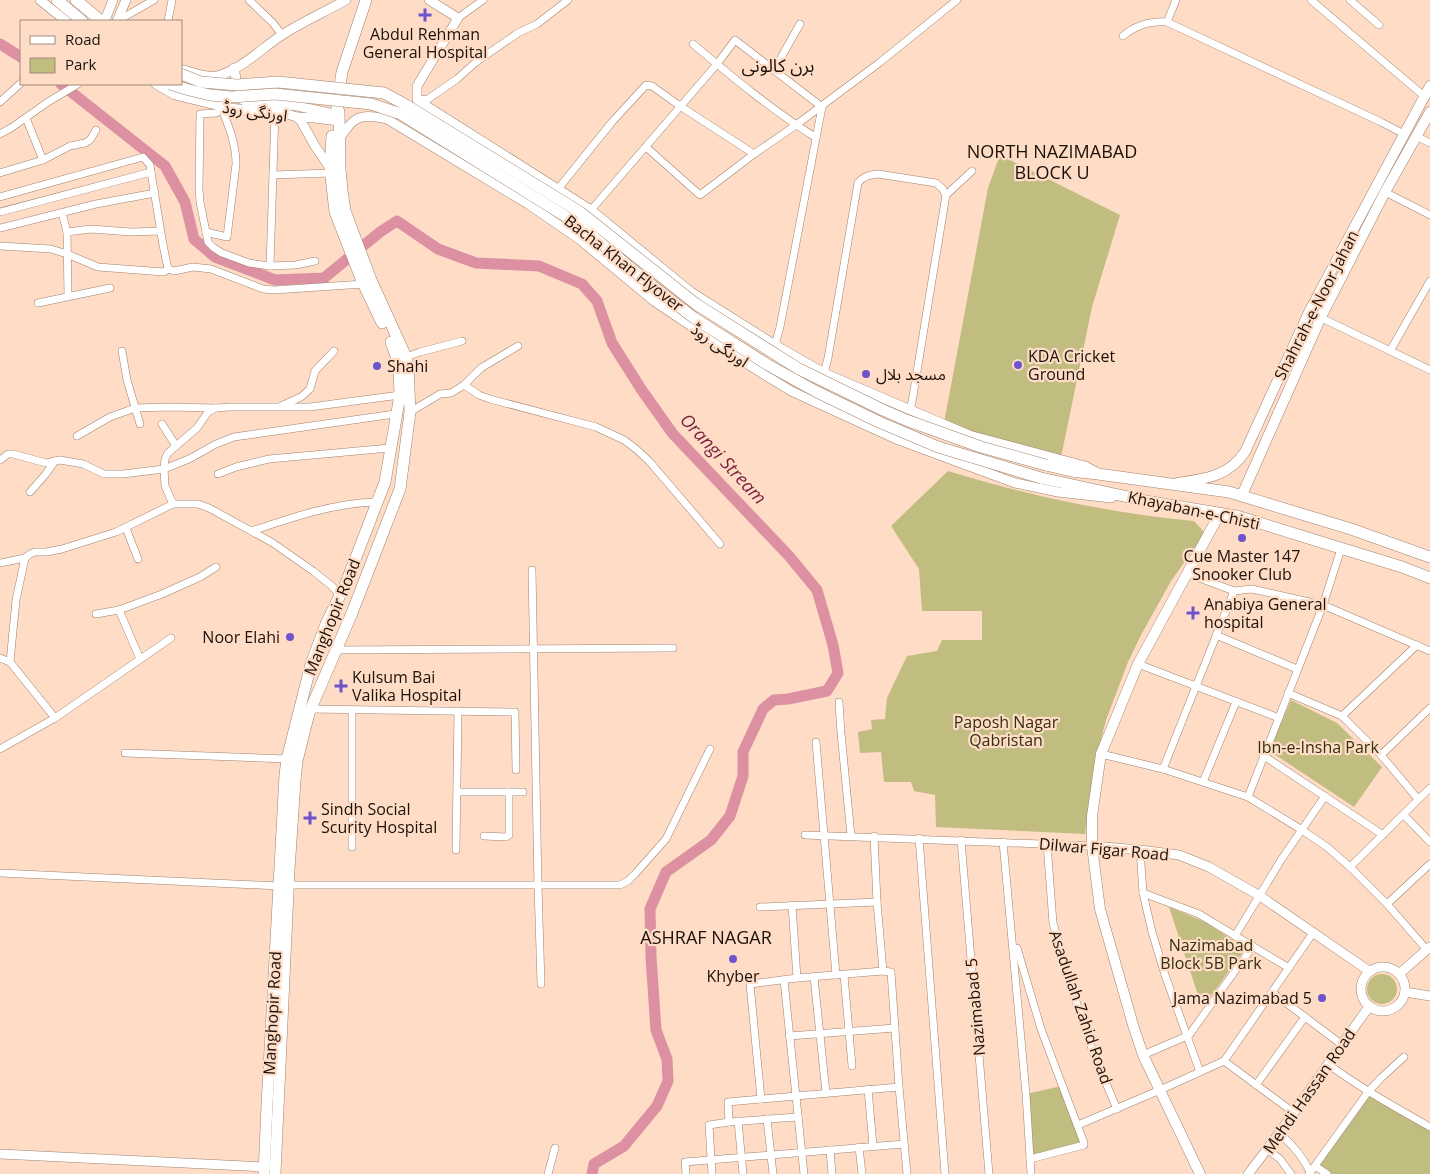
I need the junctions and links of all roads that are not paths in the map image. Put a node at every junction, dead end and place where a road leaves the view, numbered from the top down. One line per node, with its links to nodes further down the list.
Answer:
1 (40, 0): 21 (street)
2 (57, 0): 22 (main road)
3 (76, 0): 23 (main road)
4 (81, 0): 24 (street)
5 (113, 0): 25 (street)
6 (126, 0): 19 (street)
7 (154, 0): 19 (street)
8 (172, 0): 26 (street)
9 (249, 0): 30 (street)
10 (346, 0): 30 (street, اورنگی روڈ)
11 (366, 0): 51 (main road, Manghopir Road)
12 (429, 0): 20 (street)
13 (483, 0): 20 (street)
14 (568, 0): 44 (street)
15 (957, 0): 47 (street)
16 (1176, 0): 27 (street)
17 (1311, 0): 43 (street)
18 (1350, 0): 29 (street)
19 (118, 18)
20 (458, 18): 44 (street)
21 (65, 20)
22 (81, 20)
23 (103, 20)
24 (103, 20)
25 (104, 20)
26 (168, 20)
27 (1167, 22): 31 (street); 57 (street)
28 (800, 24): 36 (street)
29 (1379, 25)
30 (282, 35): 34 (street, اورنگی روڈ)
31 (1123, 36)
32 (693, 44): 33 (street)
33 (717, 64): 36 (street); 46 (street); 54 (street)
34 (234, 68): 35 (street, اورنگی روڈ); 51 (street)
35 (182, 69)
36 (774, 70): 47 (street)
37 (182, 74): 120 (main road, Bacha Khan Flyover, bridge)
38 (20, 84): 45 (street)
39 (76, 85): 53 (street)
40 (158, 85): 48 (street, اورنگی روڈ)
41 (173, 85): 124 (main road, Bacha Khan Flyover, bridge)
42 (1430, 86): 43 (main road, Shahrah-e-Noor Jahan)
43 (1424, 96): 57 (main road, Shahrah-e-Noor Jahan)
44 (416, 100): 70 (street, اورنگی روڈ)
45 (0, 102)
46 (680, 106): 62 (street); 63 (street); 70 (street)
47 (822, 107): 54 (street); 59 (street)
48 (224, 108): 49 (street, اورنگی روڈ); 83 (street); 83 (street)
49 (275, 112): 52 (street, اورنگی روڈ); 69 (street)
50 (1430, 112): 58 (main road, Shahrah-e-Noor Jahan)
51 (336, 116): 52 (street); 60 (main road, Manghopir Road); 65 (main road, Manghopir Road)
52 (297, 117): 65 (street, اورنگی روڈ)
53 (26, 118): 56 (street); 64 (street)
54 (796, 125): 59 (street); 63 (street)
55 (96, 130): 64 (street)
56 (0, 134)
57 (1404, 134): 94 (main road, Shahrah-e-Noor Jahan)
58 (1416, 136): 61 (street); 71 (main road, Shahrah-e-Noor Jahan)
59 (815, 137): 97 (street)
60 (339, 141): 76 (main road, Manghopir Road); 129 (street, اورنگی روڈ)
61 (1430, 143)
62 (646, 146): 63 (street); 75 (street)
63 (754, 154)
64 (43, 160): 68 (street)
65 (330, 171): 69 (street); 76 (main road, Manghopir Road)
66 (972, 171): 73 (street)
67 (151, 172): 72 (street); 74 (street); 77 (street)
68 (0, 174)
69 (273, 176): 87 (street)
70 (558, 189): 75 (street, اورنگی روڈ)
71 (1384, 192): 79 (street); 95 (main road, Shahrah-e-Noor Jahan)
72 (155, 194): 78 (street); 81 (street)
73 (946, 195): 104 (street); 110 (street)
74 (0, 197)
75 (591, 210): 97 (street, اورنگی روڈ)
76 (340, 211): 90 (main road, Manghopir Road)
77 (0, 212)
78 (62, 213): 80 (street); 82 (street)
79 (1430, 215)
80 (0, 228)
81 (160, 230): 82 (street); 88 (street)
82 (67, 232): 85 (street)
83 (206, 232): 87 (street)
84 (0, 246): 85 (street)
85 (67, 254): 88 (street); 92 (street)
86 (315, 261): 87 (street)
87 (270, 266)
88 (168, 269): 90 (street)
89 (1430, 281): 101 (street)
90 (366, 282): 102 (main road, Manghopir Road); 106 (main road, Manghopir Road)
91 (110, 288): 92 (street)
92 (68, 296): 93 (street)
93 (38, 303)
94 (1309, 312): 95 (street); 125 (main road, Shahrah-e-Noor Jahan)
95 (1321, 317): 101 (street); 127 (main road, Shahrah-e-Noor Jahan)
96 (462, 341): 102 (street)
97 (775, 345): 104 (street, اورنگی روڈ)
98 (518, 346): 105 (street)
99 (122, 351): 108 (street)
100 (334, 351): 107 (street)
101 (1390, 351): 103 (street)
102 (406, 357): 111 (main road, Manghopir Road)
103 (1430, 370)
104 (824, 373): 110 (street, اورنگی روڈ)
105 (464, 384): 111 (street); 134 (street)
106 (400, 395): 107 (street); 112 (main road, Manghopir Road)
107 (279, 407): 109 (street)
108 (135, 408): 109 (street); 113 (street); 115 (street)
109 (216, 408): 116 (street)
110 (910, 409): 123 (street, اورنگی روڈ)
111 (410, 412): 149 (main road, Manghopir Road)
112 (395, 414): 117 (main road, Manghopir Road); 121 (street)
113 (140, 424)
114 (162, 424): 116 (street)
115 (77, 436)
116 (176, 446): 121 (street)
117 (390, 448): 122 (street); 128 (main road, Manghopir Road)
118 (0, 460): 119 (street)
119 (56, 460): 121 (street); 126 (street)
120 (1046, 465): 123 (main road, Khayaban-e-Chisti)
121 (164, 469): 130 (street)
122 (218, 474)
123 (1098, 474): 125 (main road, Khayaban-e-Chisti)
124 (1041, 478): 129 (main road, Khayaban-e-Chisti)
125 (1171, 484): 127 (main road, Khayaban-e-Chisti)
126 (30, 492)
127 (1242, 495): 136 (main road, Khayaban-e-Chisti)
128 (377, 502): 133 (street); 145 (main road, Manghopir Road)
129 (1151, 502): 131 (main road, Khayaban-e-Chisti)
130 (173, 504): 132 (street); 133 (street)
131 (1220, 513): 135 (main road, Khayaban-e-Chisti); 142 (main road)
132 (126, 528): 137 (street); 138 (street)
133 (252, 531): 145 (street)
134 (720, 544)
135 (1341, 548): 143 (main road, Khayaban-e-Chisti); 146 (street)
136 (1430, 557)
137 (25, 558): 139 (street); 160 (street)
138 (138, 559)
139 (0, 563)
140 (216, 567): 147 (street)
141 (532, 570): 155 (street)
142 (1186, 573): 144 (street); 161 (main road)
143 (1430, 578)
144 (1234, 591): 146 (street); 151 (street)
145 (340, 596): 148 (main road, Manghopir Road); 149 (main road)
146 (1324, 606): 153 (street); 162 (street)
147 (119, 610): 150 (street); 159 (street)
148 (332, 612): 149 (main road); 181 (main road, Manghopir Road)
149 (352, 613): 156 (main road, Manghopir Road)
150 (96, 614)
151 (1216, 635): 162 (street); 163 (street)
152 (170, 638): 159 (street)
153 (1417, 645): 157 (street); 171 (street)
154 (673, 648): 155 (street)
155 (534, 649): 156 (street); 213 (street)
156 (336, 650): 168 (main road, Manghopir Road)
157 (1430, 651)
158 (0, 658): 160 (street)
159 (140, 659): 172 (street)
160 (10, 662): 172 (street)
161 (1138, 664): 163 (street); 178 (main road)
162 (1298, 669): 164 (street)
163 (1195, 686): 166 (street); 182 (street)
164 (1288, 693): 171 (street); 173 (street)
165 (839, 702): 198 (street)
166 (1236, 702): 173 (street); 184 (street)
167 (1430, 708): 179 (street)
168 (311, 709): 169 (street); 212 (main road, Manghopir Road)
169 (352, 710): 170 (street); 206 (street)
170 (458, 711): 183 (street); 186 (street)
171 (1342, 716): 179 (street)
172 (56, 718): 175 (street)
173 (1279, 718): 180 (street)
174 (816, 742): 195 (street)
175 (0, 749)
176 (710, 749): 213 (street)
177 (125, 753): 181 (street)
178 (1101, 754): 182 (street); 205 (main road)
179 (1381, 755): 191 (street)
180 (1264, 756): 189 (street); 190 (street)
181 (287, 759): 212 (main road, Manghopir Road)
182 (1163, 769): 184 (street)
183 (516, 770)
184 (1203, 782): 190 (street)
185 (1430, 788): 191 (street)
186 (457, 792): 187 (street); 207 (street)
187 (509, 792): 188 (street); 197 (street)
188 (523, 792)
189 (1325, 796): 193 (street); 196 (street)
190 (1248, 797): 193 (street)
191 (1418, 799): 192 (street)
192 (1404, 814): 196 (street); 203 (street)
193 (1302, 830): 210 (street); 215 (street)
194 (805, 835): 195 (street, Dilwar Figar Road)
195 (824, 835): 198 (street, Dilwar Figar Road); 217 (street)
196 (1383, 835): 210 (street)
197 (484, 836)
198 (851, 836): 199 (street, Dilwar Figar Road)
199 (874, 836): 200 (street, Dilwar Figar Road); 216 (street)
200 (919, 838): 201 (street, Dilwar Figar Road); 292 (street)
201 (960, 840): 202 (street, Dilwar Figar Road); 293 (street, Nazimabad 5)
202 (1003, 842): 204 (street, Dilwar Figar Road); 222 (street)
203 (1430, 842)
204 (1047, 844): 205 (street, Dilwar Figar Road); 260 (street, Asadullah Zahid Road)
205 (1092, 846): 208 (street, Dilwar Figar Road); 246 (main road)
206 (352, 847)
207 (456, 850)
208 (1140, 850): 214 (street); 215 (street, Dilwar Figar Road)
209 (1430, 864): 218 (street)
210 (1350, 867): 218 (street)
211 (0, 874): 212 (street)
212 (283, 886): 213 (street); 280 (main road, Manghopir Road); 282 (main road, Manghopir Road)
213 (538, 886): 234 (street)
214 (1143, 894): 223 (street); 244 (street)
215 (1260, 896): 221 (street, Dilwar Figar Road); 223 (street)
216 (877, 902): 217 (street); 227 (street)
217 (830, 903): 219 (street); 230 (street)
218 (1387, 904): 225 (street)
219 (792, 905): 220 (street); 232 (street)
220 (760, 907)
221 (1314, 933): 226 (street); 228 (street, Dilwar Figar Road)
222 (1012, 934): 265 (street); 278 (street)
223 (1235, 936): 224 (street)
224 (1252, 946): 226 (street); 244 (street)
225 (1428, 948): 229 (street)
226 (1290, 968): 236 (street)
227 (884, 972): 230 (street); 240 (street)
228 (1369, 972): 229 (street); 238 (street)
229 (1399, 974): 235 (street)
230 (840, 975): 231 (street); 241 (street)
231 (814, 977): 232 (street); 242 (street)
232 (797, 978): 233 (street)
233 (784, 980): 243 (street); 259 (street)
234 (541, 984)
235 (1405, 992): 237 (street); 238 (street)
236 (1273, 993): 239 (street); 248 (street)
237 (1430, 996)
238 (1369, 1007): 245 (street, Mehdi Hassan Road)
239 (1305, 1017): 245 (street); 252 (street)
240 (895, 1028): 241 (street); 253 (street)
241 (849, 1031): 242 (street); 250 (street)
242 (820, 1034): 243 (street); 257 (street)
243 (789, 1036): 258 (street)
244 (1187, 1037): 246 (street); 251 (street)
245 (1341, 1044): 249 (street, Mehdi Hassan Road)
246 (1144, 1055): 255 (main road)
247 (1404, 1057): 256 (street)
248 (1224, 1061): 251 (street); 252 (street)
249 (1328, 1064): 256 (street); 261 (street, Mehdi Hassan Road)
250 (852, 1066)
251 (1200, 1072): 255 (street)
252 (1256, 1085): 261 (street)
253 (899, 1087): 254 (street); 268 (street)
254 (868, 1089): 257 (street); 269 (street)
255 (1160, 1090): 260 (street); 295 (main road)
256 (1368, 1092): 266 (street); 281 (street)
257 (826, 1093): 258 (street)
258 (795, 1096): 259 (street); 262 (street)
259 (761, 1099): 264 (street)
260 (1117, 1109): 265 (street)
261 (1293, 1112): 267 (street, Mehdi Hassan Road)
262 (798, 1116): 263 (street); 274 (street)
263 (767, 1119): 264 (street); 276 (street)
264 (734, 1122): 277 (street); 279 (street)
265 (1078, 1125): 278 (street)
266 (1430, 1127)
267 (1280, 1133): 273 (street, Mehdi Hassan Road); 281 (street)
268 (904, 1144): 269 (street); 291 (street)
269 (873, 1146): 270 (street)
270 (859, 1147): 272 (street); 290 (street)
271 (555, 1148): 283 (street)
272 (830, 1150): 274 (street); 289 (street)
273 (1268, 1150): 296 (street, Mehdi Hassan Road); 297 (street)
274 (802, 1152): 276 (street); 288 (street)
275 (0, 1154): 280 (street)
276 (771, 1154): 277 (street); 287 (street)
277 (741, 1157): 279 (street); 286 (street)
278 (1030, 1159): 294 (street)
279 (711, 1160): 284 (street); 285 (street)
280 (264, 1170)
281 (1311, 1172): 298 (street)
282 (275, 1174)
283 (548, 1174)
284 (686, 1174)
285 (712, 1174)
286 (743, 1174)
287 (773, 1174)
288 (804, 1174)
289 (832, 1174)
290 (862, 1174)
291 (907, 1174)
292 (946, 1174)
293 (989, 1174)
294 (1031, 1174)
295 (1200, 1174)
296 (1248, 1174)
297 (1291, 1174)
298 (1327, 1174)

